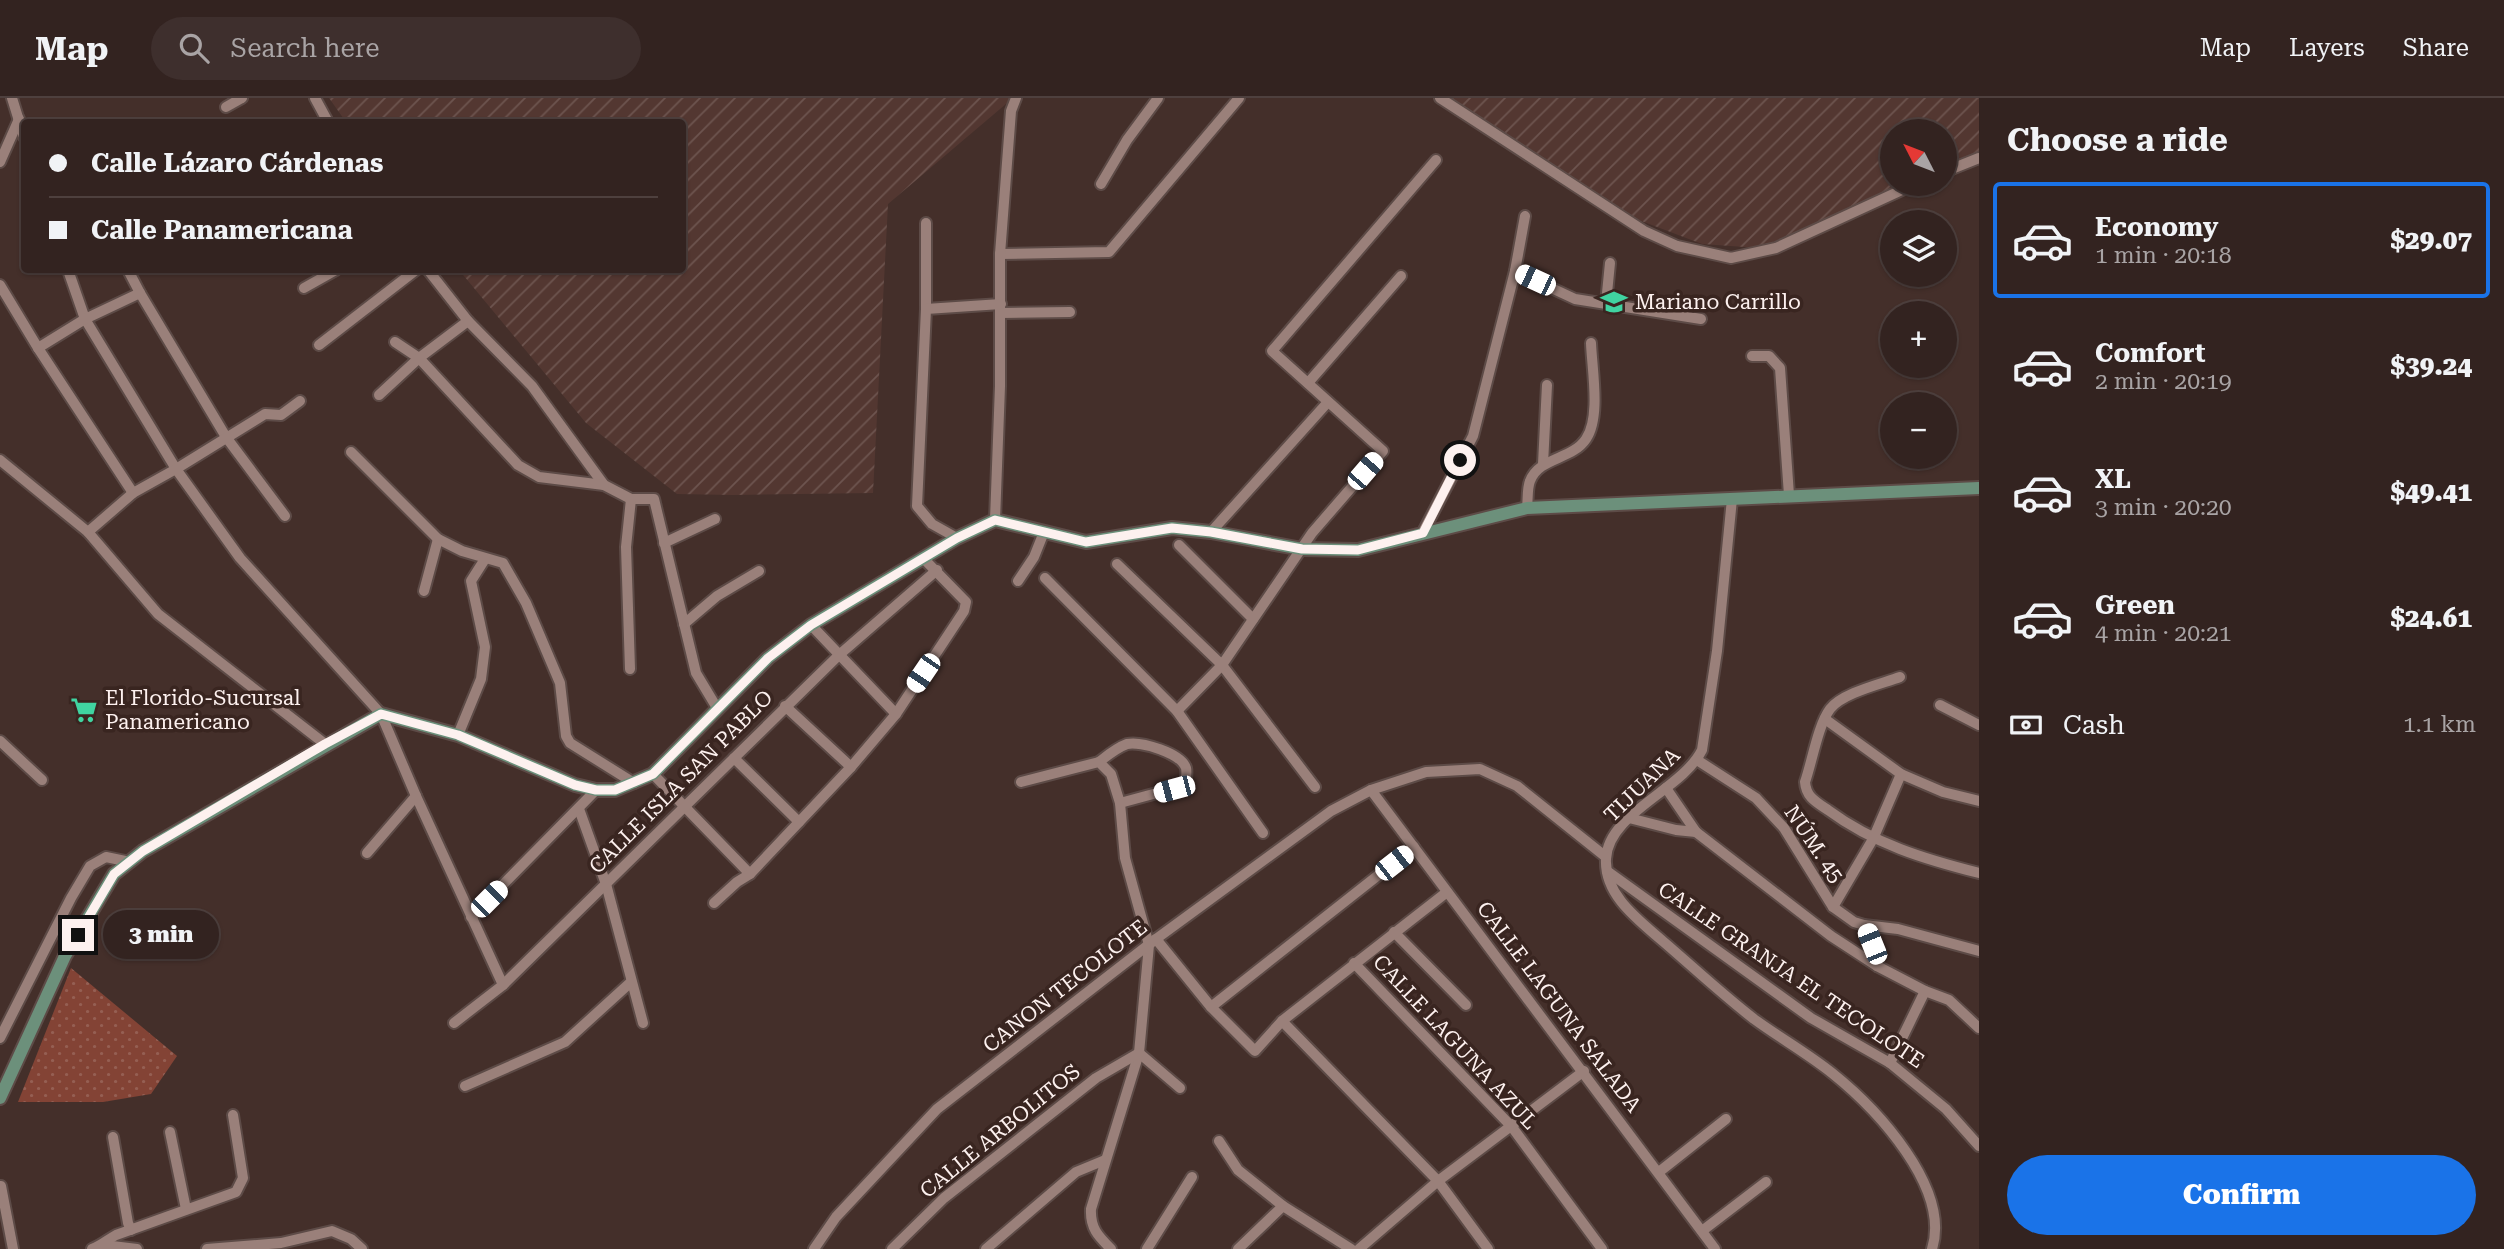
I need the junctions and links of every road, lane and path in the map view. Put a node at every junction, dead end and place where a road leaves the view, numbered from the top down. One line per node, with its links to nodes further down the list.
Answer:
1 (12, 98): 9 (street)
2 (242, 98): 8 (street)
3 (315, 98): 10 (street)
4 (1016, 98): 20 (street)
5 (1158, 98): 16 (street)
6 (1239, 98): 20 (street)
7 (1440, 98): 17 (street)
8 (226, 107)
9 (19, 119): 11 (street); 14 (street)
10 (326, 119)
11 (21, 126)
12 (1979, 159): 15 (street)
13 (1436, 160): 45 (street)
14 (0, 162)
15 (1957, 167)
16 (1101, 184)
17 (1889, 196)
18 (1525, 216): 22 (street)
19 (926, 223): 33 (street)
20 (1000, 254): 34 (street)
21 (1610, 263): 32 (street)
22 (1515, 271): 32 (street); 68 (street)
23 (69, 273): 36 (street)
24 (129, 273): 31 (street)
25 (331, 273): 30 (street)
26 (412, 273): 41 (street)
27 (430, 273): 38 (street)
28 (1401, 276): 45 (street)
29 (0, 285): 42 (street)
30 (304, 288)
31 (139, 293): 36 (street); 50 (street)
32 (1606, 303): 37 (street)
33 (926, 309): 34 (street); 69 (street)
34 (1001, 309): 35 (street); 64 (street)
35 (1070, 312)
36 (85, 319): 42 (street); 54 (street)
37 (1701, 319)
38 (468, 321): 44 (street); 55 (street)
39 (395, 342): 44 (street)
40 (1591, 343): 53 (street)
41 (319, 345)
42 (38, 348): 57 (street)
43 (1752, 356): 58 (street)
44 (418, 358): 47 (street); 55 (street)
45 (1308, 383): 49 (street)
46 (1547, 385): 53 (street)
47 (379, 395)
48 (300, 401): 50 (street)
49 (1328, 402): 67 (street); 73 (street)
50 (226, 437): 54 (street); 62 (street)
51 (351, 452): 70 (street)
52 (0, 460): 65 (street)
53 (1543, 464): 61 (street)
54 (176, 469): 57 (street); 93 (street)
55 (604, 485): 59 (street)
56 (1979, 488): 58 (main road)
57 (133, 493): 65 (street)
58 (1789, 495): 60 (main road)
59 (631, 499): 71 (street); 87 (street)
60 (1732, 499): 61 (main road); 101 (street, TIJUANA)
61 (1527, 508): 68 (main road)
62 (285, 516)
63 (715, 519): 71 (street)
64 (995, 520): 66 (main road); 69 (main road)
65 (88, 532): 99 (street)
66 (1044, 532): 67 (main road); 80 (street)
67 (1211, 532): 73 (main road)
68 (1423, 533): 73 (main road)
69 (957, 538): 74 (main road)
70 (438, 539): 75 (street); 81 (street)
71 (664, 543): 83 (street)
72 (1179, 545): 82 (street)
73 (1302, 549): 82 (street)
74 (923, 558): 77 (street); 84 (main road)
75 (485, 559): 97 (street); 108 (street)
76 (1117, 564): 86 (street)
77 (937, 570): 85 (street, CALLE ISLA SAN PABLO); 94 (street)
78 (759, 571): 83 (street)
79 (1045, 578): 92 (street)
80 (1018, 581)
81 (424, 591)
82 (1254, 619): 86 (street)
83 (684, 624): 91 (street)
84 (811, 625): 85 (street); 91 (main road)
85 (839, 654): 90 (street, CALLE ISLA SAN PABLO); 94 (street)
86 (1222, 665): 92 (street); 109 (street)
87 (630, 669)
88 (1900, 677): 95 (street)
89 (1940, 705): 96 (street)
90 (785, 706): 100 (street, CALLE ISLA SAN PABLO); 103 (street)
91 (717, 708): 104 (main road)
92 (1178, 710): 120 (street)
93 (381, 714): 97 (main road); 99 (main road); 113 (street)
94 (896, 714): 103 (street)
95 (1825, 719): 105 (street); 122 (street)
96 (1979, 725)
97 (458, 735): 111 (main road)
98 (0, 741): 106 (street)
99 (325, 744): 126 (main road)
100 (734, 758): 117 (street, CALLE ISLA SAN PABLO); 119 (street)
101 (1697, 760): 110 (street, TIJUANA); 133 (street, NÚM. 45)
102 (1099, 762): 107 (street); 115 (street); 115 (street)
103 (851, 767): 119 (street)
104 (653, 774): 108 (main road); 117 (street)
105 (1902, 774): 114 (street); 122 (street)
106 (42, 780)
107 (1021, 782)
108 (634, 783): 111 (main road)
109 (1315, 787)
110 (1666, 788): 118 (street, TIJUANA); 121 (street)
111 (596, 790): 116 (street)
112 (1371, 790): 123 (street, CALLE LAGUNA SALADA); 125 (street); 137 (street, CANON TECOLOTE)
113 (416, 796): 124 (street); 134 (street)
114 (1979, 801)
115 (1120, 803): 137 (street)
116 (579, 808): 130 (street); 134 (street)
117 (685, 808): 129 (street); 130 (street, CALLE ISLA SAN PABLO)
118 (1629, 818): 121 (street); 125 (street, TIJUANA)
119 (799, 822): 129 (street)
120 (1263, 832)
121 (1696, 832): 140 (street)
122 (1874, 839): 128 (street); 133 (street)
123 (1414, 847): 131 (street, CALLE LAGUNA SALADA); 145 (street)
124 (367, 853)
125 (1606, 857): 127 (street)
126 (130, 862): 150 (street); 156 (main road)
127 (1607, 871): 152 (street, CALLE GRANJA EL TECOLOTE); 191 (street)
128 (1979, 873)
129 (750, 874): 132 (street)
130 (606, 884): 141 (street); 142 (street, CALLE ISLA SAN PABLO)
131 (1447, 892): 136 (street); 153 (street, CALLE LAGUNA SALADA)
132 (714, 903)
133 (1833, 907): 135 (street, NÚM. 45)
134 (471, 917): 142 (street)
135 (1864, 925): 138 (street); 140 (street)
136 (1394, 932): 139 (street); 144 (street)
137 (1153, 942): 145 (street); 151 (street); 180 (street, CANON TECOLOTE)
138 (1979, 951)
139 (1354, 963): 146 (street); 159 (street, CALLE LAGUNA AZUL)
140 (1877, 966): 143 (street)
141 (631, 982): 148 (street); 154 (street)
142 (503, 985): 147 (street, CALLE ISLA SAN PABLO)
143 (1925, 991): 149 (street); 152 (street)
144 (1466, 1005)
145 (1211, 1007): 146 (street)
146 (1282, 1021): 167 (street)
147 (454, 1023)
148 (643, 1023)
149 (1979, 1028)
150 (0, 1038)
151 (1139, 1053): 155 (street); 164 (street); 181 (street, CALLE ARBOLITOS)
152 (1890, 1063): 163 (street, CALLE GRANJA EL TECOLOTE)
153 (1584, 1072): 159 (street); 165 (street, CALLE LAGUNA SALADA)
154 (465, 1086)
155 (1180, 1088)
156 (0, 1098)
157 (233, 1115): 171 (street)
158 (1726, 1119): 165 (street)
159 (1512, 1126): 167 (street); 189 (street, CALLE LAGUNA AZUL)
160 (170, 1132): 171 (street)
161 (113, 1137): 172 (street)
162 (1219, 1142): 170 (street)
163 (1979, 1146)
164 (1105, 1160): 182 (street); 183 (street)
165 (1659, 1172): 173 (street, CALLE LAGUNA SALADA)
166 (1192, 1177): 184 (street)
167 (1438, 1181): 187 (street); 188 (street)
168 (1766, 1182): 173 (street)
169 (1, 1186): 175 (street)
170 (1283, 1206): 185 (street); 186 (street)
171 (186, 1209): 172 (street)
172 (131, 1230): 174 (street)
173 (1702, 1231): 190 (street, CALLE LAGUNA SALADA)
174 (104, 1245): 176 (street); 177 (street)
175 (13, 1249)
176 (92, 1249)
177 (137, 1249)
178 (207, 1249): 179 (street)
179 (362, 1249)
180 (814, 1249)
181 (892, 1249)
182 (986, 1249)
183 (1111, 1249)
184 (1147, 1249)
185 (1238, 1249)
186 (1351, 1249)
187 (1359, 1249)
188 (1488, 1249)
189 (1602, 1249)
190 (1715, 1249)
191 (1932, 1249)

